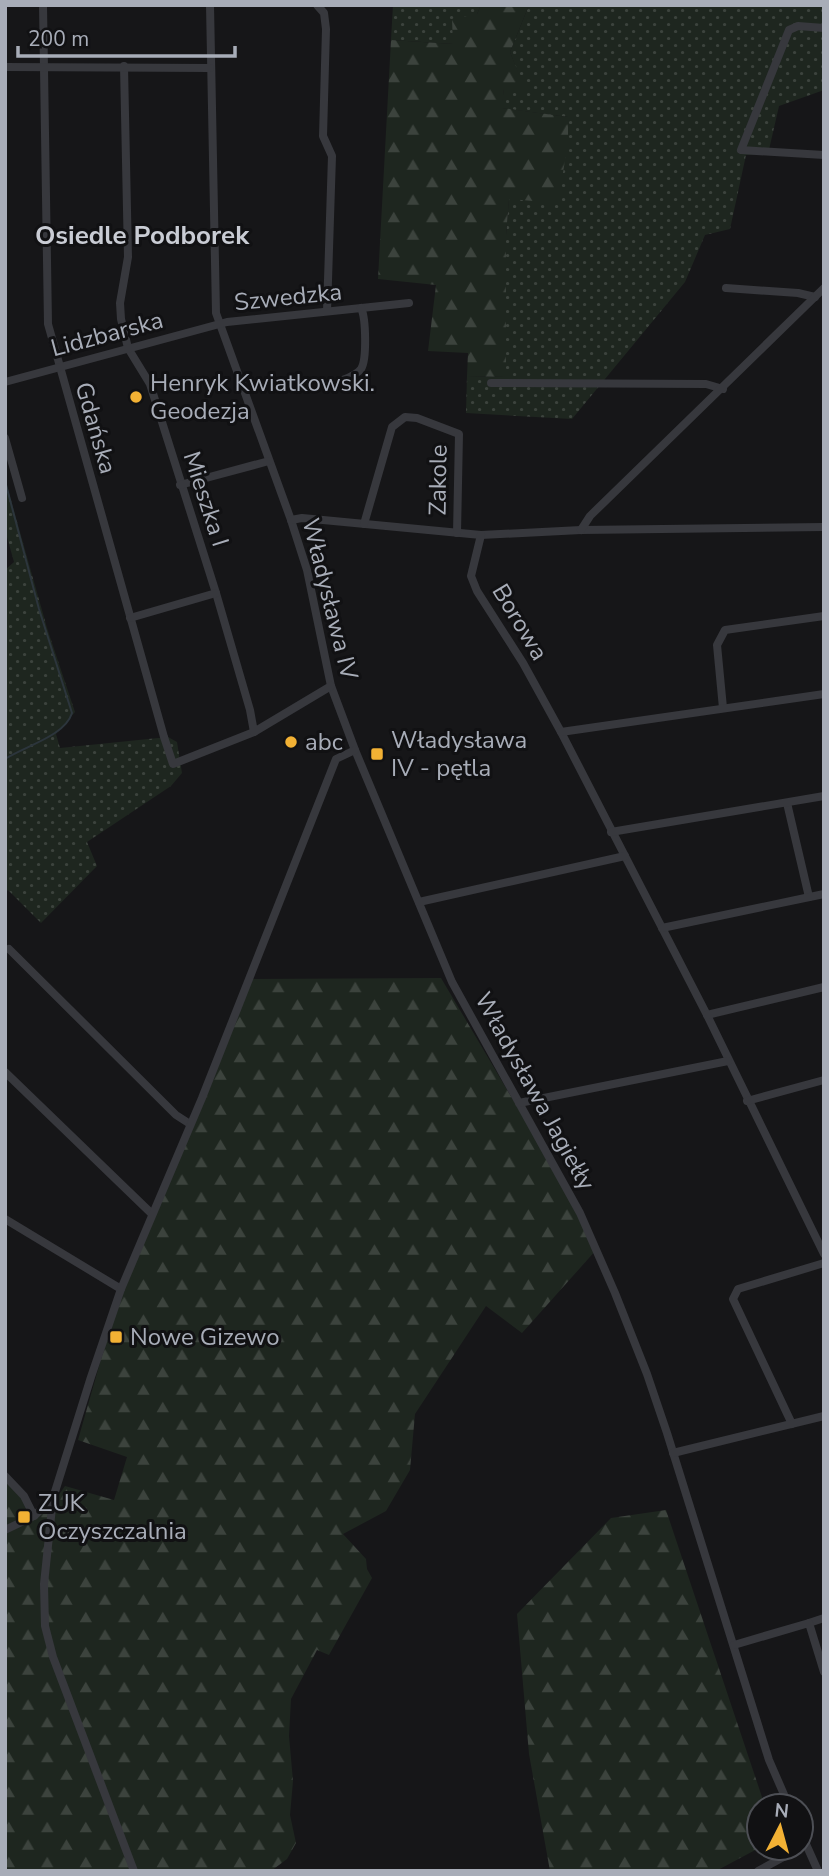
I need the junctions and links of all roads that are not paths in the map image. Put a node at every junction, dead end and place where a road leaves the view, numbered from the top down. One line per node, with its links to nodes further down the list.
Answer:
1 (43, 5): 7 (street, Gdańska)
2 (210, 5): 8 (street, Władysława IV)
3 (317, 5): 15 (street)
4 (824, 28): 9 (street)
5 (5, 66): 7 (street)
6 (124, 66): 7 (street); 8 (street); 17 (street, Mieszka I)
7 (43, 67): 18 (street, Gdańska)
8 (210, 68): 16 (street, Władysława IV)
9 (824, 156)
10 (726, 288): 12 (street)
11 (824, 288): 12 (street)
12 (815, 297): 22 (street)
13 (409, 303): 14 (street, Szwedzka)
14 (361, 308): 15 (street, Szwedzka); 20 (street, Szwedzka)
15 (327, 311): 16 (street, Szwedzka)
16 (219, 325): 17 (street, Lidzbarska); 24 (street, Władysława IV)
17 (128, 348): 18 (street, Lidzbarska); 25 (street, Mieszka I)
18 (59, 367): 19 (street, Lidzbarska); 35 (street, Gdańska)
19 (5, 382)
20 (336, 383)
21 (491, 383): 22 (street)
22 (723, 389): 30 (street)
23 (5, 438): 26 (street)
24 (269, 461): 25 (street); 27 (street, Władysława IV)
25 (180, 485): 33 (street, Mieszka I)
26 (22, 498)
27 (291, 520): 28 (street); 36 (street, Władysława IV)
28 (364, 524): 31 (street); 31 (street, Zakole)
29 (824, 527): 30 (street)
30 (581, 530): 32 (street)
31 (457, 533): 32 (street)
32 (481, 535): 40 (street, Borowa)
33 (216, 593): 35 (street); 39 (street, Mieszka I)
34 (824, 616): 38 (street)
35 (130, 618): 39 (street, Gdańska)
36 (331, 686): 39 (street); 41 (street, Władysława IV)
37 (824, 694): 38 (street)
38 (723, 708): 40 (street)
39 (254, 732)
40 (561, 732): 44 (street, Borowa)
41 (355, 750): 48 (street, Władysława Jagiełły); 58 (street)
42 (824, 796): 43 (street)
43 (787, 803): 44 (street); 47 (street)
44 (611, 832): 45 (street, Borowa)
45 (625, 856): 48 (street); 49 (street, Borowa)
46 (824, 894): 47 (street)
47 (809, 897): 49 (street)
48 (419, 902): 57 (street, Władysława Jagiełły)
49 (662, 928): 52 (street, Borowa)
50 (9, 949): 58 (street)
51 (824, 987): 52 (street)
52 (707, 1015): 53 (street, Borowa)
53 (728, 1061): 56 (street, Borowa); 57 (street)
54 (5, 1072): 59 (street)
55 (824, 1080): 56 (street)
56 (747, 1101): 61 (street, Borowa)
57 (519, 1103): 66 (street, Władysława Jagiełły)
58 (190, 1124): 59 (street)
59 (152, 1214): 63 (street)
60 (5, 1219): 63 (street)
61 (824, 1254)
62 (824, 1263): 65 (street)
63 (121, 1289): 68 (street)
64 (824, 1416): 65 (street)
65 (792, 1424): 66 (street)
66 (673, 1453): 73 (street, Władysława Jagiełły)
67 (5, 1476): 69 (street)
68 (53, 1498): 69 (street); 77 (street)
69 (34, 1516): 70 (street)
70 (5, 1530)
71 (824, 1618): 72 (street)
72 (809, 1623): 73 (street); 74 (street)
73 (734, 1644): 75 (street, Władysława Jagiełły)
74 (824, 1672)
75 (783, 1792)
76 (774, 1862): 78 (street)
77 (134, 1871)
78 (758, 1871)

